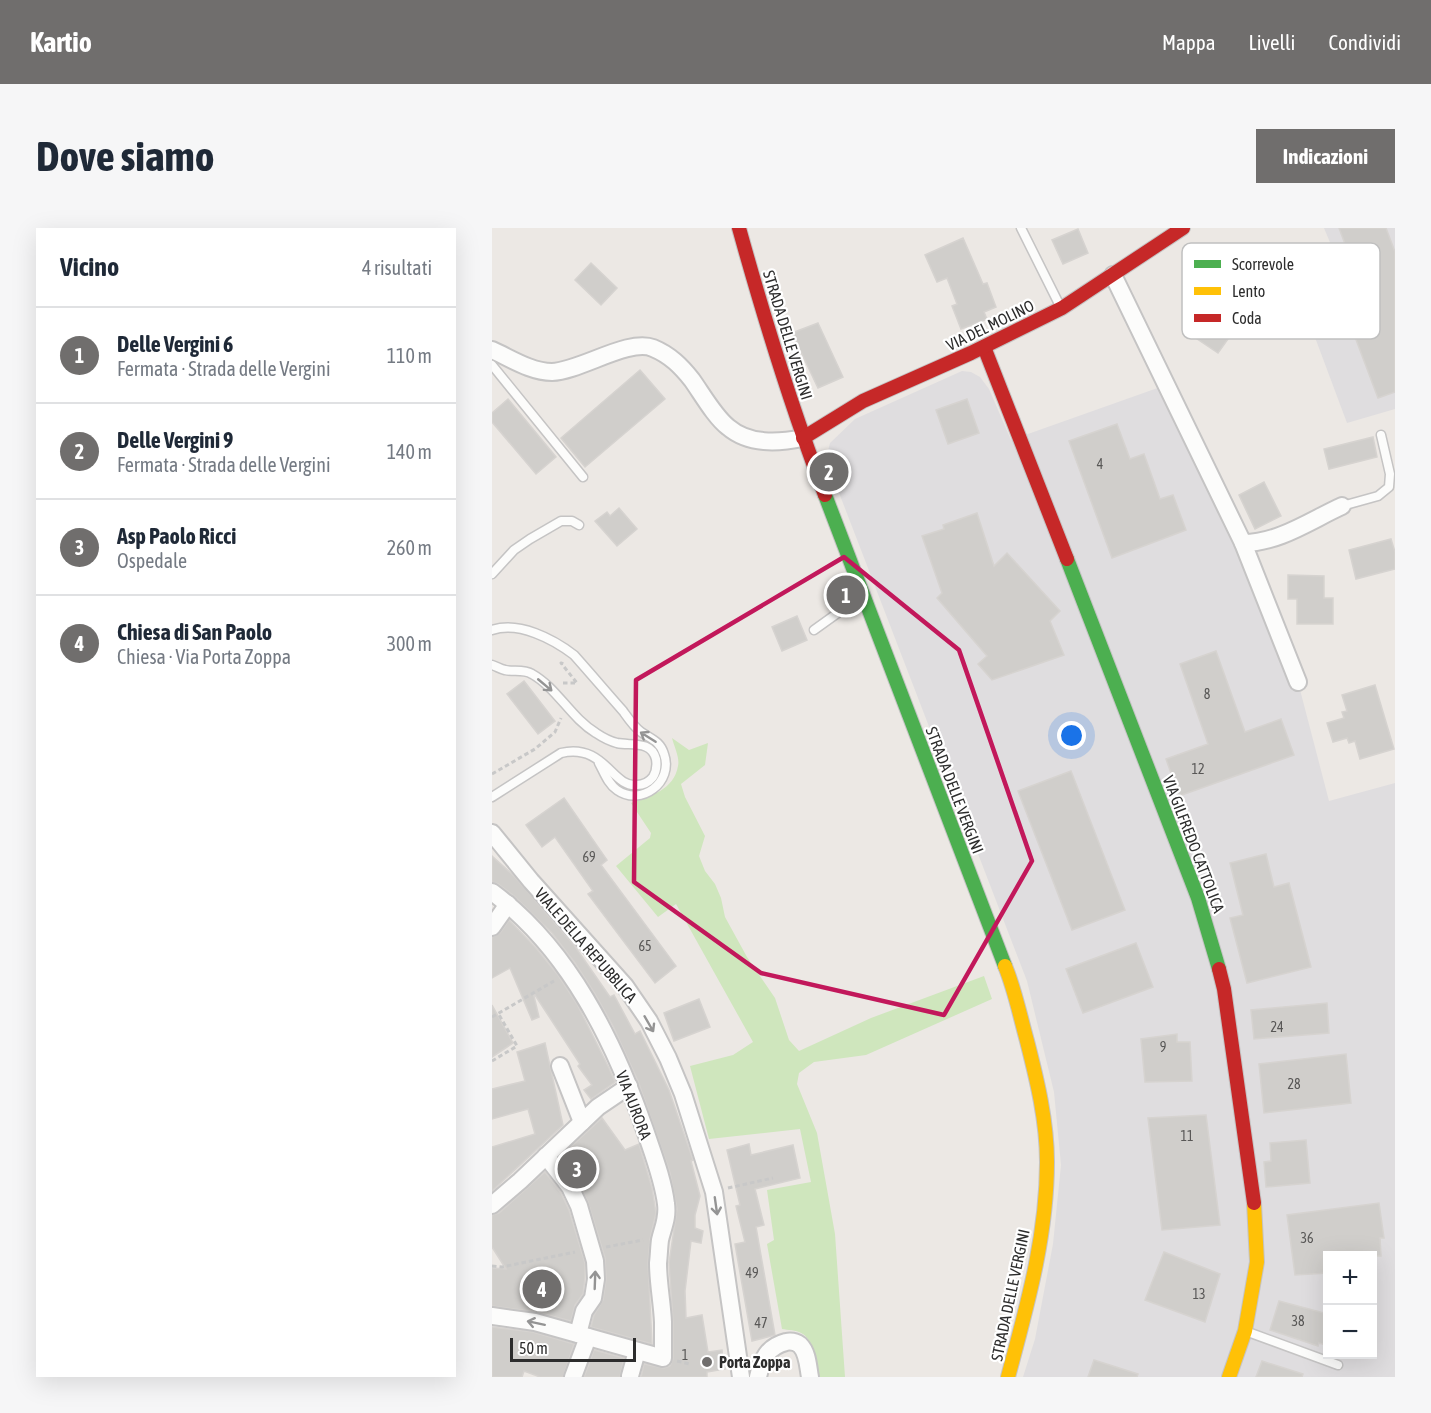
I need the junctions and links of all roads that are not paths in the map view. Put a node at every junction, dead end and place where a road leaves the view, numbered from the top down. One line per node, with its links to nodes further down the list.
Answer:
1 (739, 228): 10 (street, STRADA DELLE VERGINI)
2 (1021, 228): 5 (lane)
3 (1183, 228): 4 (street, VIA DEL MOLINO)
4 (1113, 275): 5 (street, VIA DEL MOLINO); 14 (street)
5 (1062, 308): 6 (street, VIA DEL MOLINO)
6 (984, 347): 10 (street, VIA DEL MOLINO); 33 (street, VIA GILFREDO CATTOLICA)
7 (492, 350): 10 (street)
8 (492, 365): 11 (lane)
9 (1381, 435): 12 (lane)
10 (803, 438): 16 (street, STRADA DELLE VERGINI)
11 (583, 477)
12 (1342, 507): 14 (street)
13 (579, 525): 15 (lane)
14 (1243, 543): 20 (street)
15 (492, 574)
16 (863, 595): 18 (lane); 42 (street, STRADA DELLE VERGINI)
17 (492, 630): 21 (lane, one-way to 17)
18 (814, 630)
19 (492, 665): 21 (lane, one-way to 21)
20 (1298, 682)
21 (595, 758): 22 (lane)
22 (492, 797)
23 (492, 833): 39 (street, VIALE DELLA REPUBBLICA, one-way to 39)
24 (492, 892): 25 (street, VIA AURORA)
25 (508, 904): 26 (street); 28 (street, VIA AURORA)
26 (492, 927)
27 (560, 1066): 29 (street)
28 (629, 1086): 29 (street); 35 (street, VIA AURORA)
29 (582, 1122): 30 (street)
30 (546, 1156): 31 (street); 34 (street, one-way to 30)
31 (492, 1205)
32 (492, 1316): 34 (street, one-way to 32)
33 (1245, 1331): 36 (lane); 43 (street, VIA GILFREDO CATTOLICA)
34 (583, 1336): 35 (street); 38 (street)
35 (637, 1351): 37 (street)
36 (1338, 1365)
37 (630, 1376)
38 (573, 1377)
39 (741, 1377)
40 (758, 1377): 41 (street)
41 (810, 1377)
42 (1008, 1377)
43 (1229, 1377)

